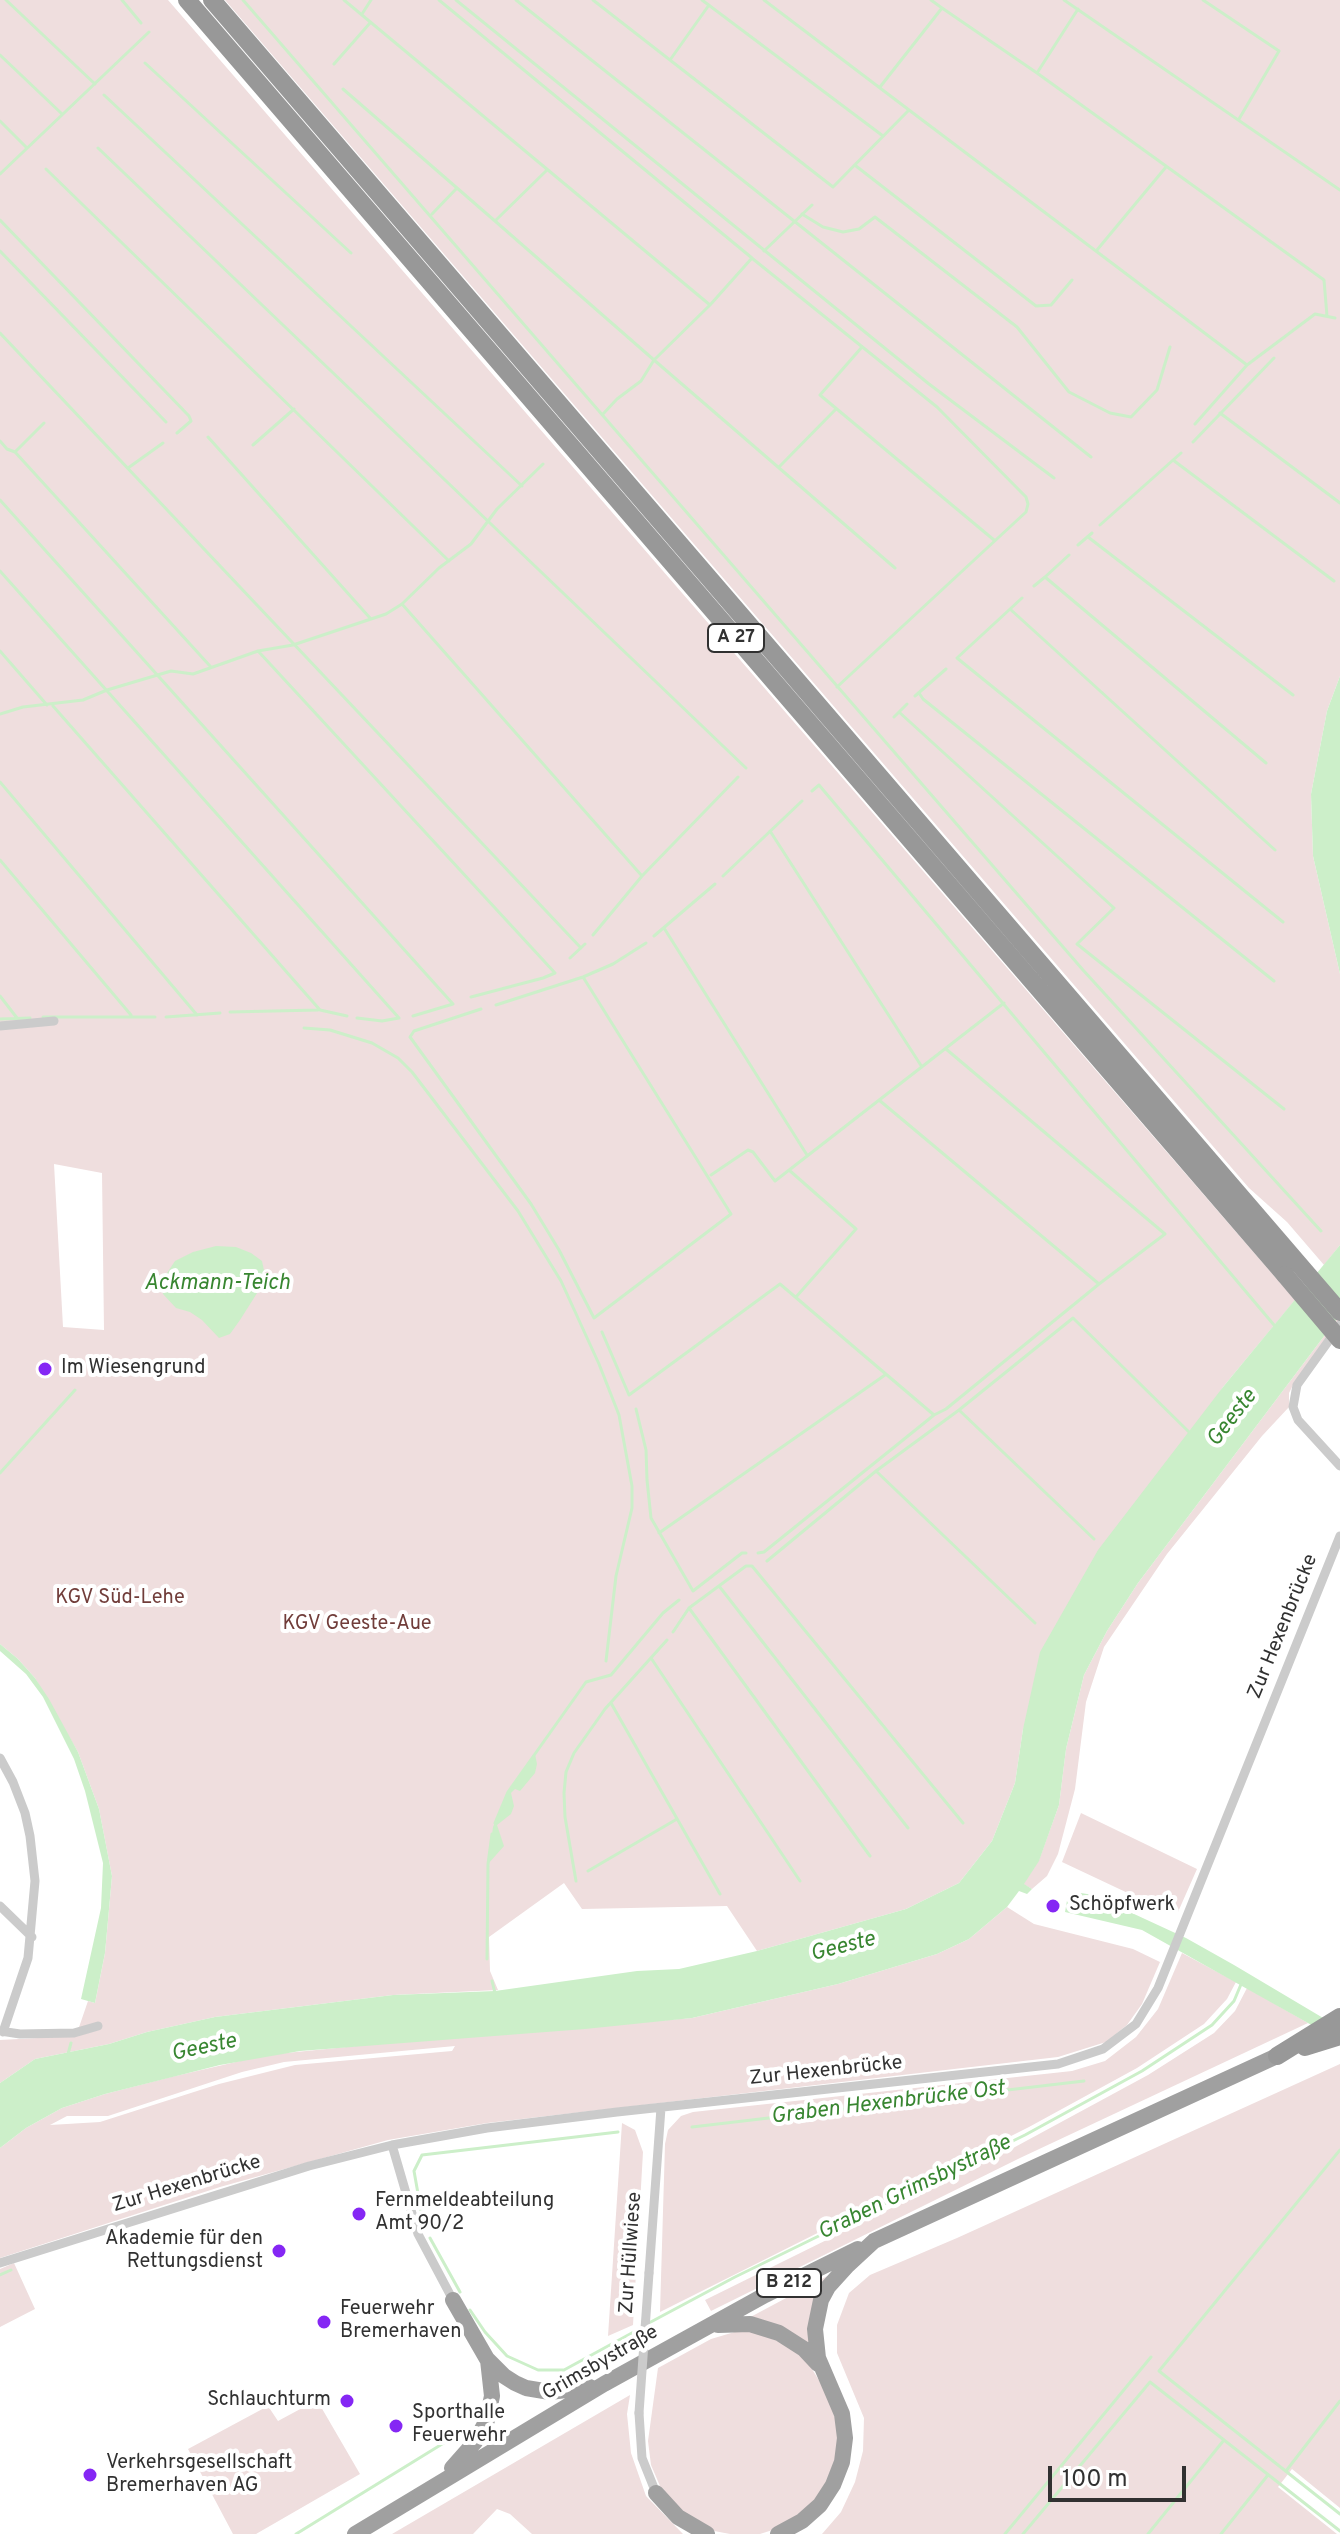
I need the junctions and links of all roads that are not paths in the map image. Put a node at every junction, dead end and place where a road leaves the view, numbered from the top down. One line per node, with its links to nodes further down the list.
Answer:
1 (187, 0): 5 (highway, A 27)
2 (212, 0): 5 (highway, A 27)
3 (54, 1021): 4 (street)
4 (0, 1026)
5 (1290, 1268): 6 (highway, A 27); 8 (highway, A 27, bridge)
6 (1340, 1312)
7 (1340, 1325): 9 (street)
8 (1340, 1340)
9 (1340, 1466)
10 (1340, 1536): 21 (street, Zur Hexenbrücke)
11 (0, 1758): 13 (street)
12 (0, 1906): 13 (street)
13 (32, 1937): 17 (street)
14 (1340, 2017): 19 (highway)
15 (98, 2026): 17 (street)
16 (1340, 2027): 19 (highway)
17 (1, 2031)
18 (1340, 2036): 19 (highway)
19 (1312, 2040): 20 (highway)
20 (1277, 2056): 23 (highway, B 212)
21 (661, 2108): 22 (street, Zur Hexenbrücke); 31 (street, Zur Hüllwiese, bridge)
22 (392, 2145): 24 (street, Zur Hexenbrücke); 25 (street)
23 (874, 2241): 26 (highway, Grimsbystraße / B 212); 28 (highway)
24 (0, 2263)
25 (453, 2300): 27 (highway)
26 (705, 2328): 28 (highway); 29 (highway, Grimsbystraße / B 212)
27 (487, 2359): 29 (highway); 30 (highway)
28 (823, 2372): 34 (highway)
29 (604, 2384): 30 (highway, Grimsbystraße / B 212)
30 (433, 2486): 32 (highway, Grimsbystraße / B 212)
31 (656, 2493): 33 (highway)
32 (355, 2534)
33 (707, 2534)
34 (778, 2534)

